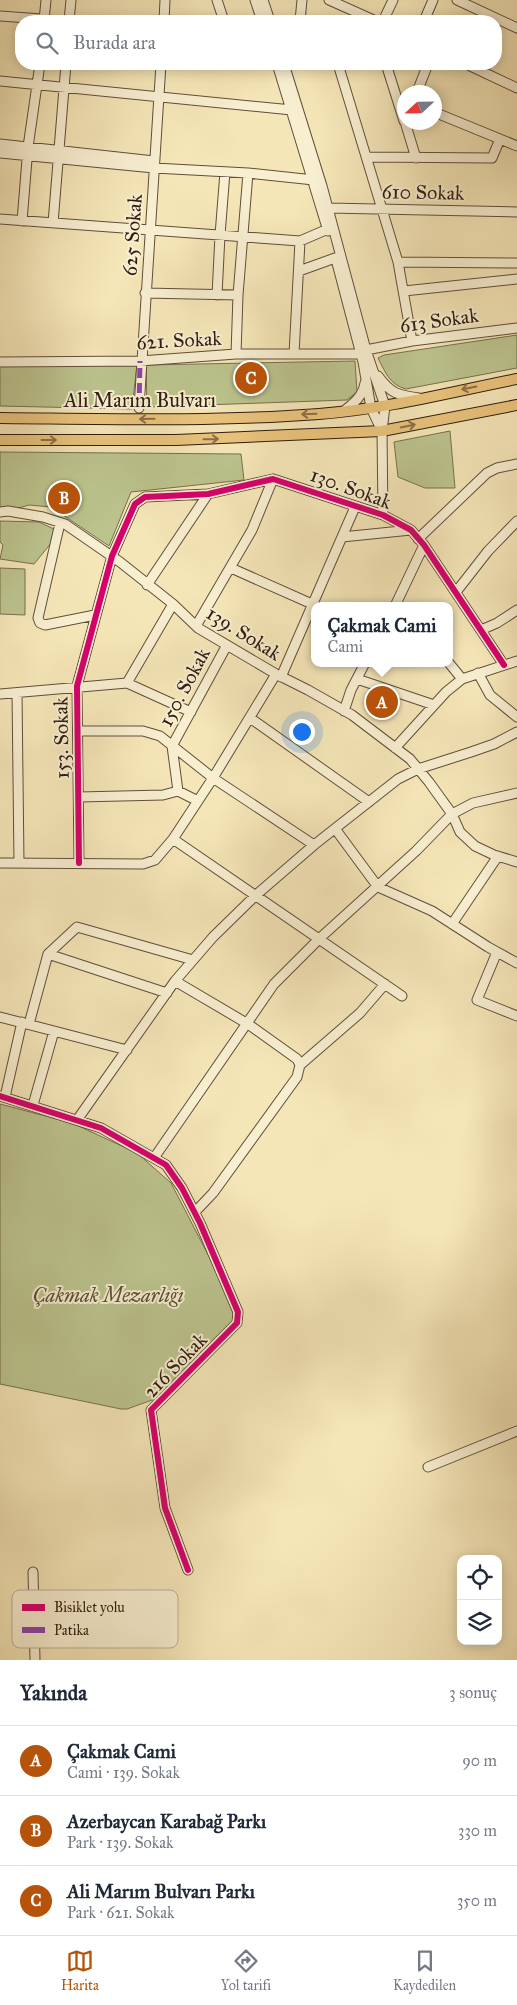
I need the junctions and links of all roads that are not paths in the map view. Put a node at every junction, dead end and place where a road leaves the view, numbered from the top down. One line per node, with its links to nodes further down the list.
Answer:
1 (46, 0): 12 (street)
2 (71, 0): 13 (street)
3 (165, 0): 14 (street)
4 (217, 0): 15 (street)
5 (255, 0): 16 (street)
6 (263, 0): 17 (street)
7 (302, 0): 18 (street)
8 (393, 0): 20 (street)
9 (433, 0): 21 (street)
10 (457, 0): 22 (street)
11 (334, 1): 19 (street)
12 (44, 15)
13 (70, 15)
14 (164, 15)
15 (222, 15)
16 (260, 15)
17 (268, 15)
18 (301, 15)
19 (363, 15)
20 (385, 15)
21 (427, 15)
22 (489, 15)
23 (0, 16): 24 (street)
24 (15, 17)
25 (502, 21): 26 (street)
26 (517, 28)
27 (39, 70): 37 (street)
28 (66, 70): 39 (street)
29 (161, 70): 41 (street, 625 Sokak)
30 (280, 70): 43 (street)
31 (286, 70): 58 (street)
32 (340, 70): 52 (street)
33 (388, 70): 42 (street)
34 (426, 70): 38 (street)
35 (479, 70): 40 (street)
36 (0, 81): 37 (street)
37 (38, 85): 39 (street); 49 (street)
38 (420, 85)
39 (64, 88): 41 (street); 51 (street)
40 (517, 88)
41 (159, 96): 43 (street); 54 (street, 625 Sokak)
42 (397, 98)
43 (292, 110): 57 (street)
44 (442, 115): 46 (street)
45 (407, 130): 53 (street)
46 (500, 139): 48 (street); 53 (street)
47 (0, 144): 49 (street)
48 (517, 146)
49 (28, 152): 50 (street); 51 (street); 62 (street)
50 (0, 154)
51 (59, 155): 54 (street); 63 (street)
52 (367, 157): 53 (street); 59 (street)
53 (416, 158)
54 (154, 165): 55 (street); 65 (street, 625 Sokak)
55 (225, 172): 56 (street); 66 (street)
56 (248, 174): 57 (street); 67 (street)
57 (314, 180): 64 (street)
58 (328, 208): 59 (street, 610 Sokak); 80 (street)
59 (383, 209): 60 (street, 610 Sokak); 70 (street)
60 (517, 212)
61 (0, 219): 62 (street)
62 (22, 221): 63 (street)
63 (53, 223): 65 (street)
64 (328, 230): 68 (street); 69 (street)
65 (150, 231): 66 (street); 75 (street, 625 Sokak)
66 (220, 235): 67 (street); 76 (street)
67 (244, 236): 68 (street); 77 (street)
68 (300, 241): 72 (street)
69 (335, 258): 72 (street); 80 (street)
70 (398, 262): 71 (street); 74 (street)
71 (517, 263)
72 (299, 271): 82 (street)
73 (517, 279): 74 (street)
74 (404, 291): 79 (street)
75 (145, 293): 76 (street); 83 (street, 625 Sokak)
76 (217, 295): 77 (street)
77 (238, 295): 81 (street)
78 (517, 328): 79 (street, 613 Sokak)
79 (412, 341): 80 (street, 613 Sokak)
80 (364, 352): 82 (street, 621. Sokak); 85 (street)
81 (236, 354): 82 (street, 621. Sokak); 83 (street, 621. Sokak)
82 (294, 354)
83 (140, 360): 84 (street, 621. Sokak); 90 (street, 625 Sokak)
84 (0, 362)
85 (369, 369): 87 (street); 89 (street); 91 (street); 92 (street)
86 (517, 379): 87 (main road, Ali Marım Bulvarı, one-way to 87)
87 (420, 398): 89 (main road, Ali Marım Bulvarı)
88 (517, 405): 94 (main road, Ali Marım Bulvarı, one-way to 88)
89 (385, 406): 91 (main road, Ali Marım Bulvarı); 94 (street)
90 (138, 408)
91 (371, 408): 92 (main road, Ali Marım Bulvarı); 94 (street)
92 (344, 411): 93 (main road, Ali Marım Bulvarı, one-way to 93)
93 (0, 418)
94 (382, 432): 95 (main road, Ali Marım Bulvarı, one-way to 94); 101 (street)
95 (0, 440)
96 (517, 464): 106 (street)
97 (273, 479): 98 (street); 99 (street, 130. Sokak); 108 (street)
98 (208, 494): 107 (street, 153. Sokak); 109 (street)
99 (355, 507): 101 (street, 130. Sokak); 105 (street)
100 (0, 512): 103 (street, 139. Sokak)
101 (383, 515): 104 (street, 130. Sokak)
102 (517, 521): 110 (street)
103 (60, 523): 107 (street, 139. Sokak); 117 (street)
104 (411, 530): 105 (street); 106 (street, 130. Sokak)
105 (342, 537): 111 (street)
106 (421, 542): 110 (street, 130. Sokak); 112 (street)
107 (112, 556): 109 (street, 139. Sokak); 117 (street, 153. Sokak)
108 (231, 568): 114 (street); 118 (street)
109 (147, 585): 113 (street, 139. Sokak)
110 (456, 592): 119 (street, 130. Sokak)
111 (313, 602)
112 (397, 602)
113 (173, 604): 118 (street, 139. Sokak); 129 (street)
114 (311, 604)
115 (311, 606): 126 (street)
116 (517, 610): 119 (street)
117 (95, 615): 130 (street, 153. Sokak)
118 (196, 626): 120 (street, 139. Sokak)
119 (482, 630): 122 (street, 130. Sokak)
120 (227, 645): 126 (street, 139. Sokak); 135 (street, 150. Sokak)
121 (517, 661): 122 (street)
122 (504, 665): 125 (street)
123 (364, 667): 127 (street)
124 (452, 667): 128 (street)
125 (478, 673): 128 (street); 136 (street)
126 (279, 676): 134 (street, 139. Sokak); 137 (street)
127 (357, 679): 133 (street); 134 (street)
128 (462, 679): 133 (street)
129 (127, 683): 130 (street); 135 (street)
130 (77, 686): 131 (street); 138 (street, 153. Sokak)
131 (17, 693): 132 (street); 156 (street)
132 (0, 694)
133 (434, 705): 141 (street)
134 (344, 711): 141 (street, 139. Sokak)
135 (191, 712): 140 (street, 150. Sokak)
136 (517, 717)
137 (250, 718): 143 (street); 148 (street)
138 (78, 731): 140 (street); 146 (street, 153. Sokak)
139 (517, 732): 142 (street)
140 (172, 746): 143 (street); 144 (street)
141 (395, 748): 142 (street, 139. Sokak)
142 (418, 769): 148 (street); 149 (street, 139. Sokak)
143 (213, 778): 147 (street); 152 (street)
144 (178, 791): 146 (street); 147 (street)
145 (517, 793): 149 (street)
146 (79, 797): 157 (street, 153. Sokak)
147 (198, 801): 151 (street)
148 (368, 802): 150 (street)
149 (452, 814): 153 (street, 139. Sokak); 158 (street)
150 (336, 830): 152 (street); 158 (street)
151 (173, 839): 157 (street); 159 (street)
152 (314, 845): 159 (street)
153 (498, 856): 154 (street, 139. Sokak); 160 (street)
154 (517, 862)
155 (0, 863): 156 (street)
156 (19, 863): 157 (street)
157 (79, 863)
158 (378, 887): 160 (street); 161 (street)
159 (256, 895): 161 (street); 164 (street)
160 (452, 924): 162 (street)
161 (320, 938): 167 (street); 173 (street)
162 (497, 952): 165 (street); 170 (street)
163 (48, 954): 164 (street); 168 (street); 172 (street)
164 (193, 960): 166 (street)
165 (517, 963)
166 (175, 981): 168 (street); 173 (street)
167 (385, 984): 169 (street); 176 (street)
168 (167, 993): 175 (street)
169 (402, 996)
170 (517, 1016)
171 (0, 1017): 172 (street)
172 (25, 1023): 174 (street); 177 (street)
173 (248, 1024): 176 (street); 180 (street)
174 (54, 1031): 175 (street); 178 (street)
175 (127, 1050): 179 (street)
176 (300, 1065): 181 (street)
177 (3, 1096): 178 (street)
178 (33, 1105): 179 (street)
179 (77, 1120): 180 (street)
180 (154, 1158): 181 (street)
181 (195, 1212): 184 (street, 216 Sokak)
182 (517, 1432): 183 (street)
183 (428, 1467)
184 (188, 1570)
185 (34, 1572): 186 (street)
186 (34, 1590)

